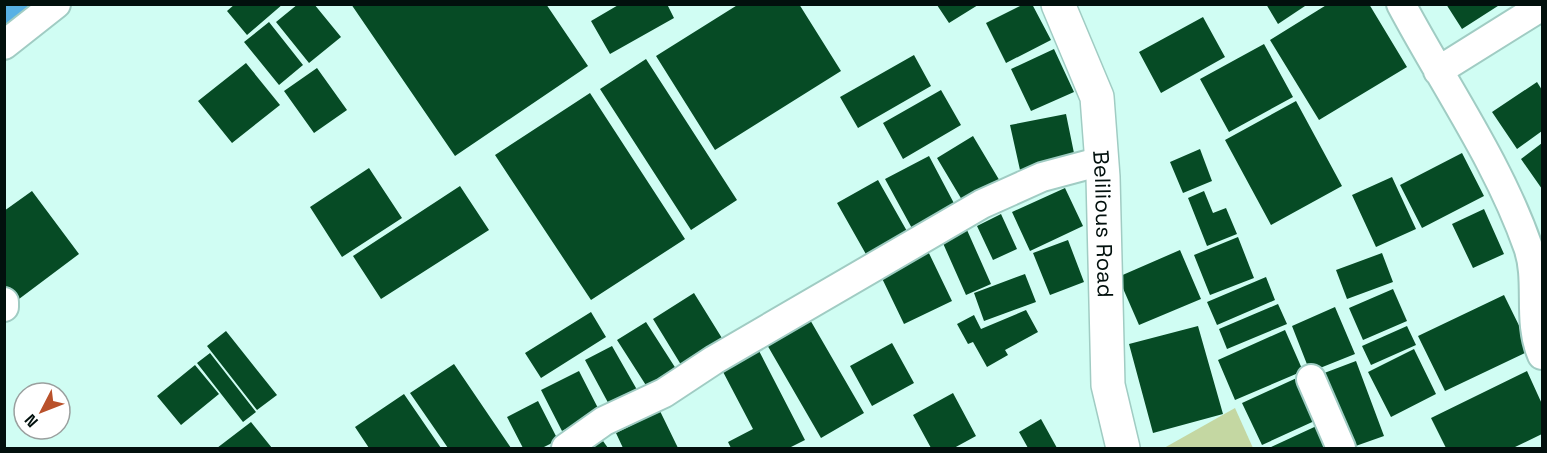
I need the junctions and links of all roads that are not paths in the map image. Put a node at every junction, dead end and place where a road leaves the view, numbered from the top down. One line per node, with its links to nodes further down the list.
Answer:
1 (56, 4): 5 (street)
2 (1058, 4): 7 (main road, Belilious Road)
3 (1401, 4): 6 (street)
4 (1542, 6): 6 (street)
5 (4, 45)
6 (1438, 71): 9 (street)
7 (1102, 161): 13 (street); 14 (main road, Belilious Road)
8 (4, 302): 10 (street)
9 (1538, 302): 11 (street)
10 (4, 308)
11 (1542, 355)
12 (1311, 379): 15 (street)
13 (566, 448)
14 (1124, 448)
15 (1341, 448)

